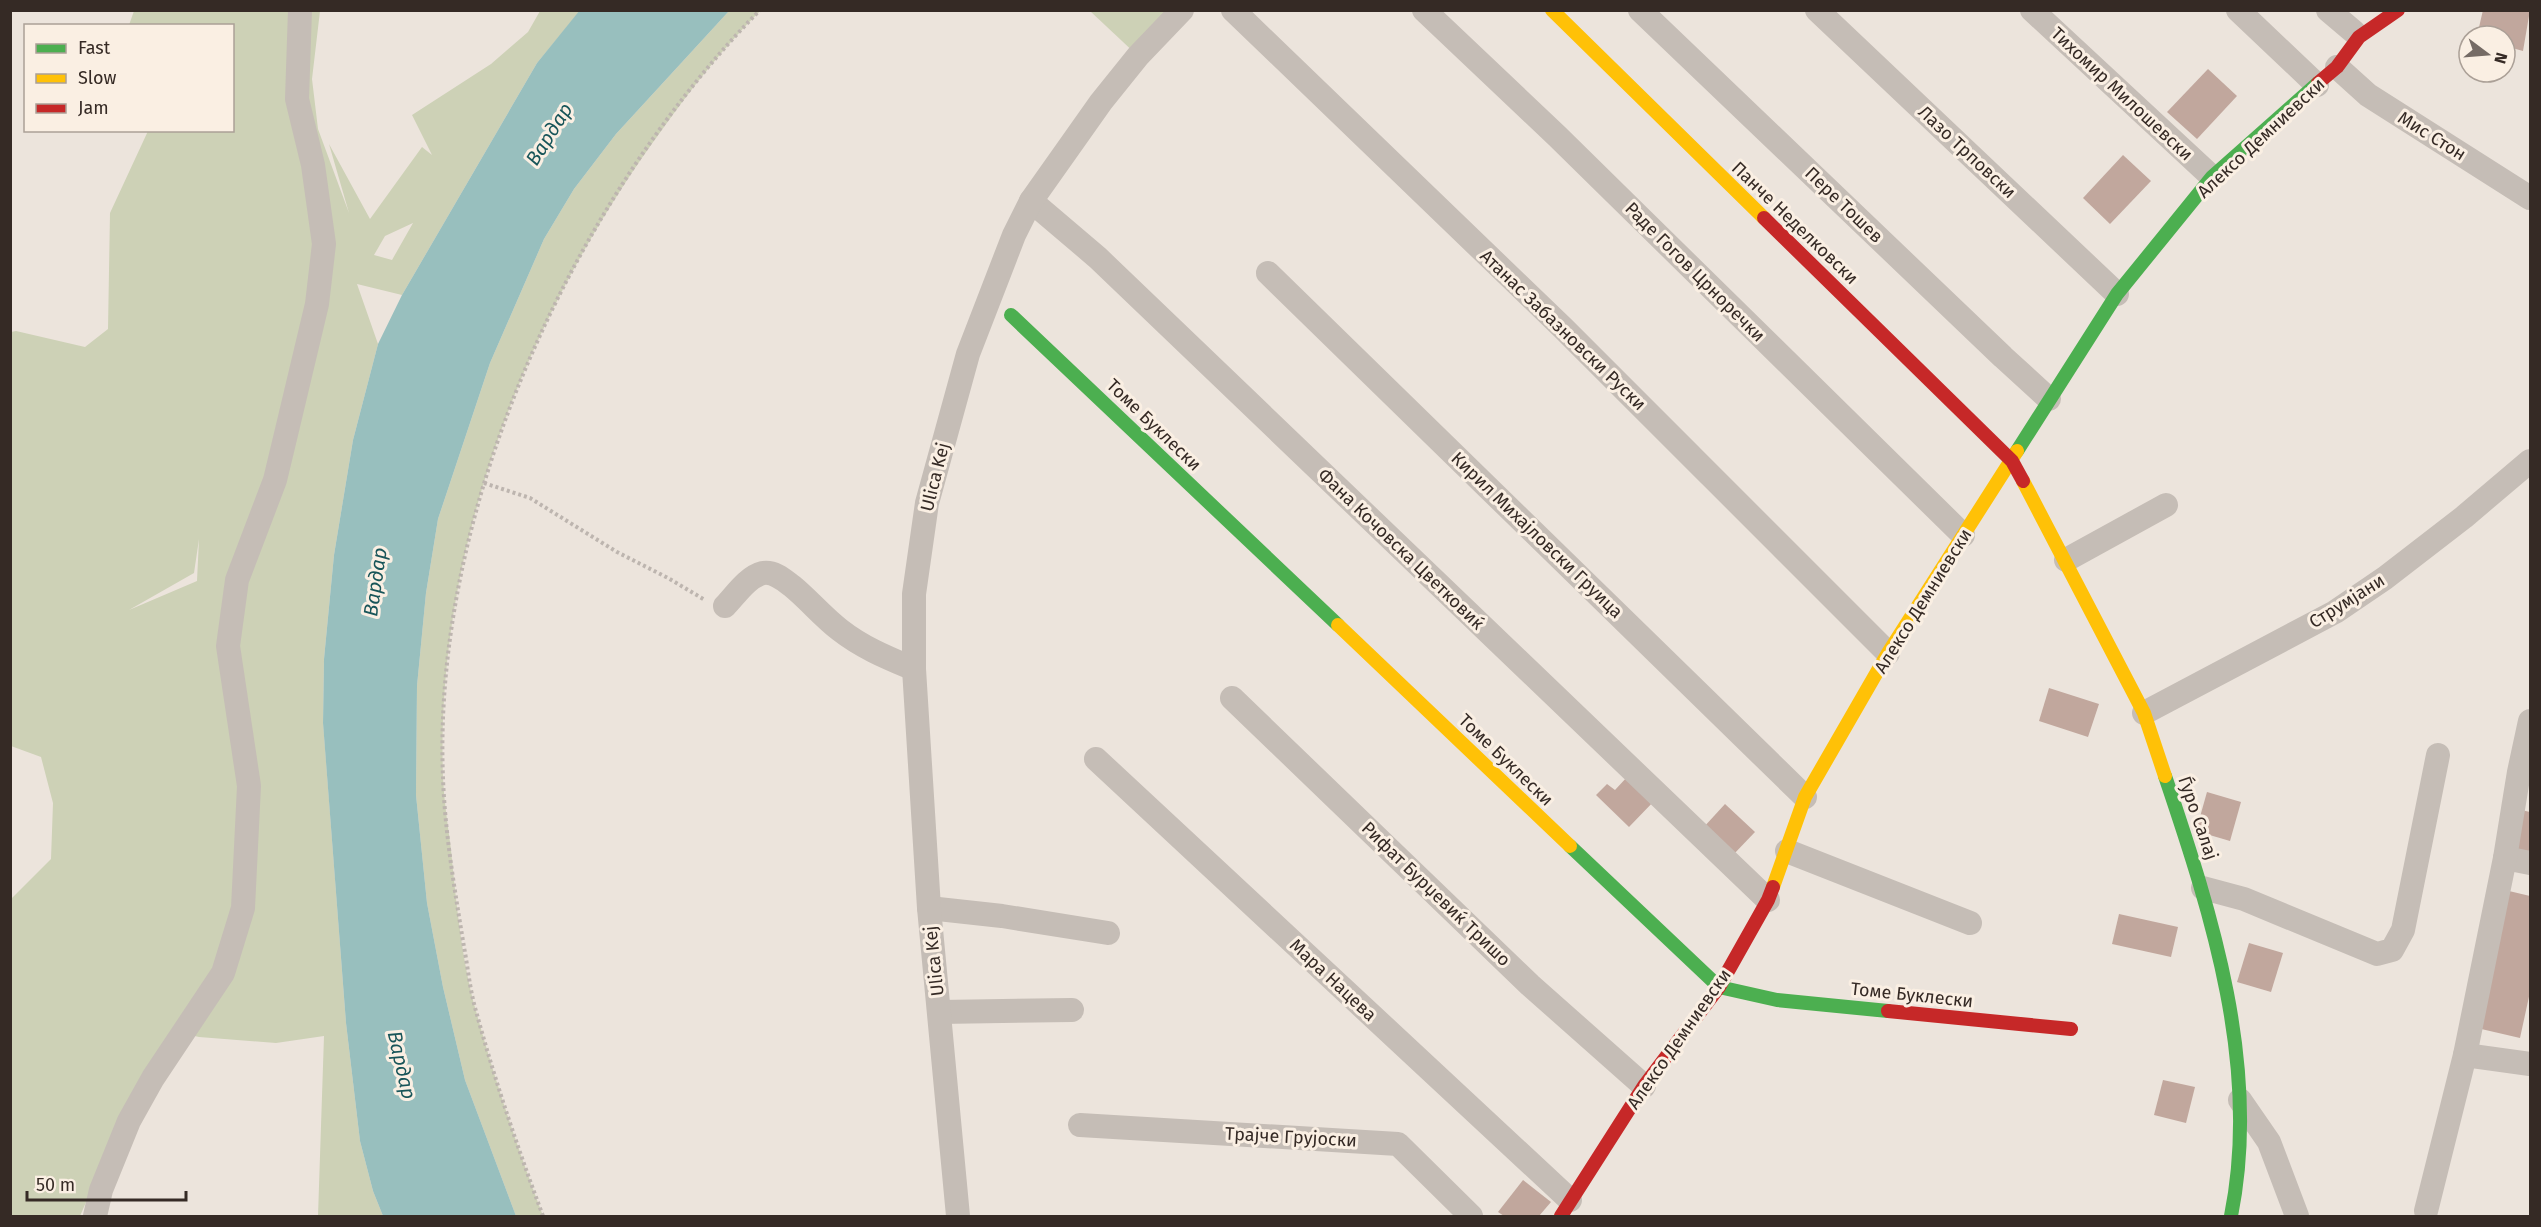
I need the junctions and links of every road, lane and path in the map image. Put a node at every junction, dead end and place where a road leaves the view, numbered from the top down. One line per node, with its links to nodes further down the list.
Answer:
1 (300, 10): 58 (street)
2 (760, 10): 25 (path)
3 (1182, 10): 18 (street, Ulica Kej)
4 (1233, 10): 30 (street, Атанас Забазновски Руски)
5 (1424, 10): 27 (street, Раде Гогов Црноречки)
6 (1552, 10): 23 (street, Панче Неделковски)
7 (1641, 10): 22 (street, Пере Тошев)
8 (1817, 10): 20 (street, Лазо Трповски)
9 (2032, 10): 16 (street, Тихомир Милошевски)
10 (2238, 10): 15 (street)
11 (2328, 10): 13 (street)
12 (2398, 10): 13 (street, Алексо Демниевски)
13 (2357, 27): 14 (street, Алексо Демниевски)
14 (2337, 67): 15 (street, Алексо Демниевски); 17 (street, Мис Стон)
15 (2317, 86): 16 (street, Алексо Демниевски)
16 (2212, 177): 20 (street, Алексо Демниевски)
17 (2530, 198)
18 (1032, 201): 31 (street, Ulica Kej); 43 (street, Фана Кочовска Цветковиќ)
19 (1268, 273): 38 (street, Кирил Михајловски Груица)
20 (2117, 294): 22 (street, Алексо Демниевски)
21 (1011, 315): 47 (street, Томе Буклески)
22 (2049, 399): 23 (street, Алексо Демниевски)
23 (2012, 461): 27 (street, Алексо Демниевски); 28 (street, Ѓуро Салај)
24 (2530, 461): 33 (street, Струмјани)
25 (484, 483): 29 (path); 59 (path)
26 (2166, 504): 28 (street)
27 (1963, 536): 30 (street, Алексо Демниевски)
28 (2066, 560): 33 (street, Ѓуро Салај)
29 (717, 605): 31 (street)
30 (1888, 652): 38 (street, Алексо Демниевски)
31 (914, 669): 44 (street, Ulica Kej)
32 (1232, 698): 53 (street, Рифат Бурџевиќ Тришо)
33 (2144, 713): 42 (street, Ѓуро Салај)
34 (2530, 721): 37 (street)
35 (2438, 755): 42 (street)
36 (1096, 759): 56 (street, Мара Нацева)
37 (2525, 773): 40 (street)
38 (1805, 797): 39 (street, Алексо Демниевски)
39 (1786, 851): 43 (street, Алексо Демниевски); 45 (street)
40 (2505, 858): 41 (street); 51 (street)
41 (2530, 863)
42 (2203, 888): 54 (street, Ѓуро Салај)
43 (1768, 900): 47 (street, Алексо Демниевски)
44 (929, 908): 46 (street); 49 (street, Ulica Kej)
45 (1970, 923)
46 (1108, 933)
47 (1719, 987): 50 (street, Томе Буклески); 53 (street, Алексо Демниевски)
48 (1071, 1010): 49 (street)
49 (940, 1012): 60 (street, Ulica Kej)
50 (2071, 1029)
51 (2465, 1055): 52 (street); 57 (street)
52 (2530, 1064)
53 (1644, 1086): 56 (street, Алексо Демниевски)
54 (2240, 1100): 62 (street, Ѓуро Салај); 63 (street)
55 (1080, 1125): 61 (street, Трајче Грујоски)
56 (1565, 1208)
57 (2426, 1211)
58 (95, 1216)
59 (543, 1216)
60 (958, 1216)
61 (1471, 1216)
62 (2231, 1216)
63 (2297, 1216)

